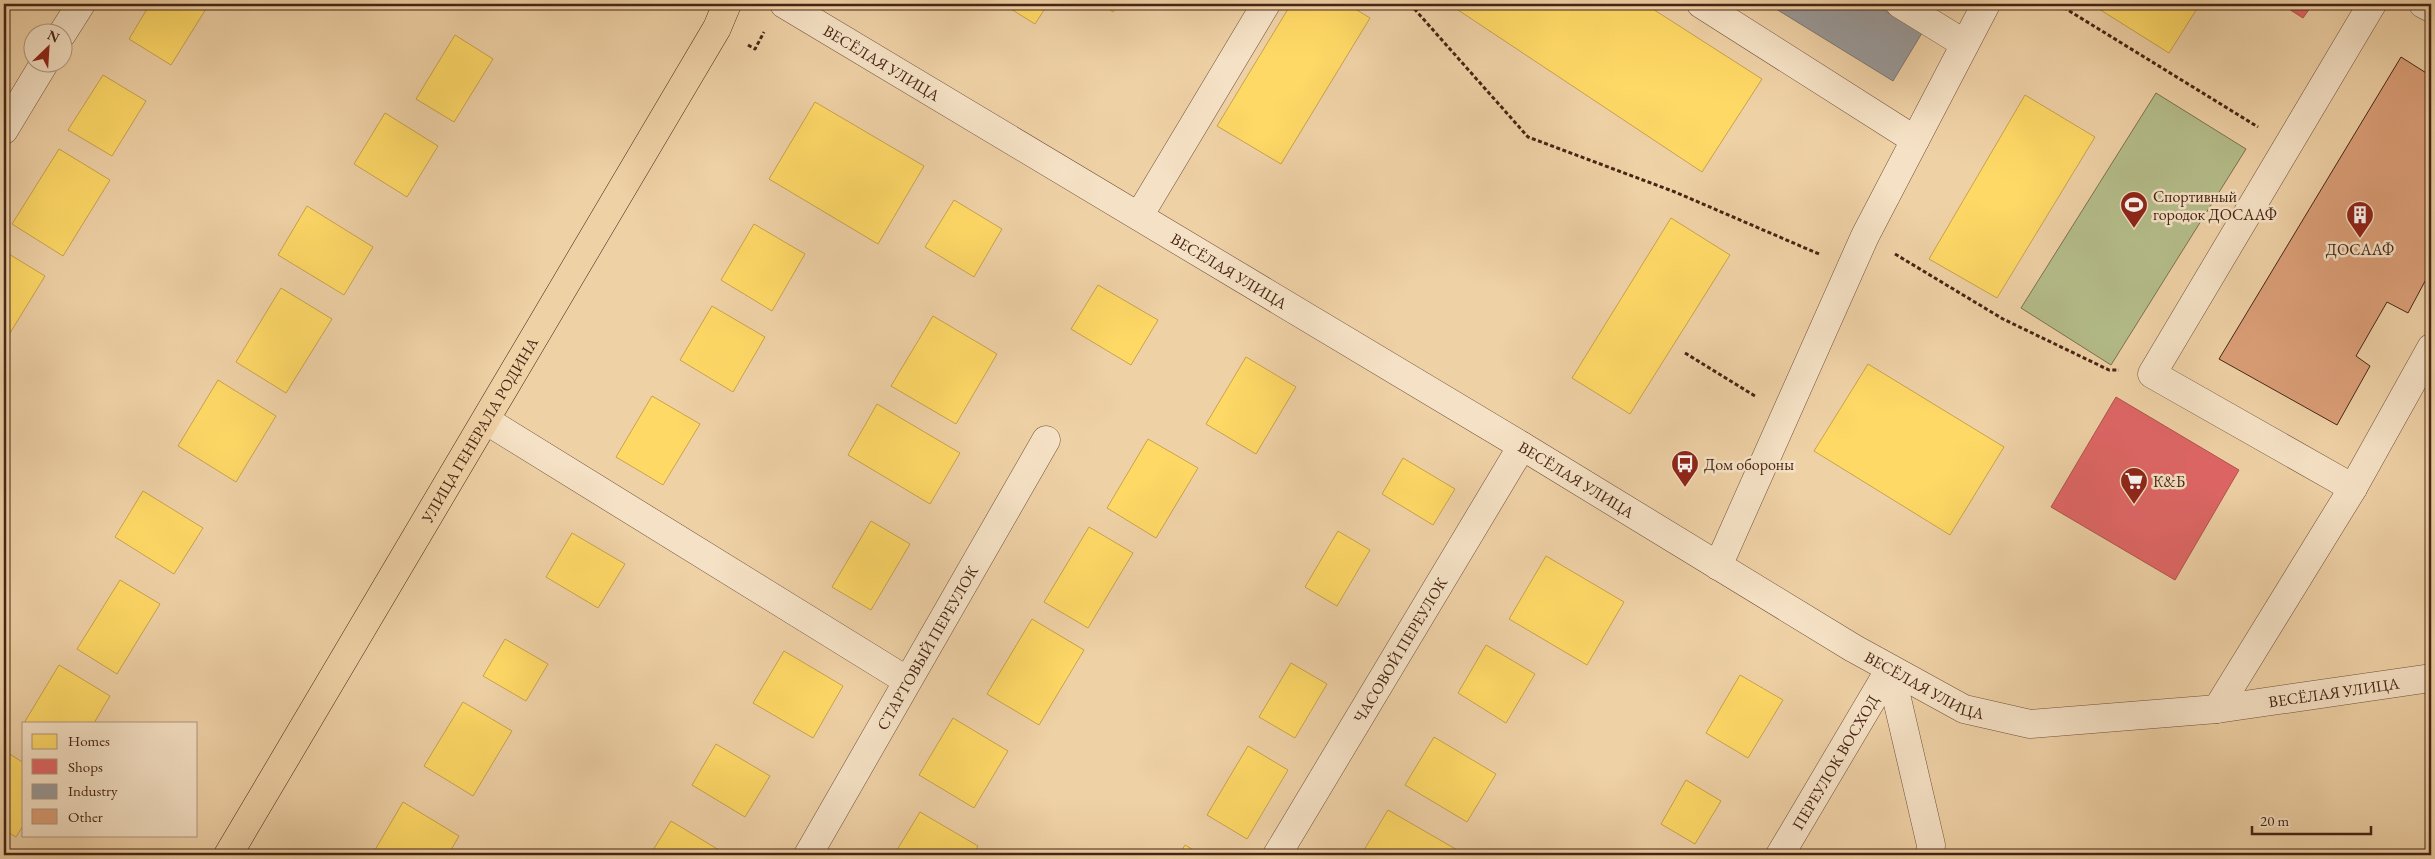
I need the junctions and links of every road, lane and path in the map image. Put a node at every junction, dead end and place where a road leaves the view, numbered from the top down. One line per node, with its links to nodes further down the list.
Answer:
1 (81, 4): 13 (street)
2 (727, 4): 26 (main road, УЛИЦА ГЕНЕРАЛА РОДИНА)
3 (784, 4): 19 (street, ВЕСЁЛАЯ УЛИЦА)
4 (1266, 4): 19 (street)
5 (1410, 4): 21 (path)
6 (1701, 4): 17 (street)
7 (1900, 4): 14 (street)
8 (1986, 4): 14 (street)
9 (2058, 4): 18 (path)
10 (2372, 4): 18 (street)
11 (2423, 4): 12 (street)
12 (2431, 8)
13 (70, 22)
14 (1965, 44): 17 (street)
15 (39, 72): 16 (street)
16 (4, 130)
17 (1915, 140): 20 (street)
18 (2288, 145): 24 (street)
19 (1139, 216): 28 (street, ВЕСЁЛАЯ УЛИЦА)
20 (1865, 236): 21 (street); 24 (path)
21 (1851, 268): 25 (street)
22 (2431, 348): 29 (street)
23 (1685, 353): 25 (path)
24 (2152, 374): 29 (street)
25 (1786, 414): 30 (street)
26 (487, 421): 33 (street); 35 (main road, УЛИЦА ГЕНЕРАЛА РОДИНА)
27 (1046, 440): 33 (street, СТАРТОВЫЙ ПЕРЕУЛОК)
28 (1522, 446): 30 (street, ВЕСЁЛАЯ УЛИЦА); 37 (street, ЧАСОВОЙ ПЕРЕУЛОК)
29 (2353, 488): 34 (street)
30 (1718, 566): 31 (street, ВЕСЁЛАЯ УЛИЦА)
31 (1890, 668): 34 (street, ВЕСЁЛАЯ УЛИЦА); 38 (street, ПЕРЕУЛОК ВОСХОД); 39 (street)
32 (2431, 678): 34 (street, ВЕСЁЛАЯ УЛИЦА)
33 (906, 680): 36 (street, СТАРТОВЫЙ ПЕРЕУЛОК)
34 (2217, 709)
35 (233, 854)
36 (808, 855)
37 (1277, 855)
38 (1780, 855)
39 (1930, 855)

